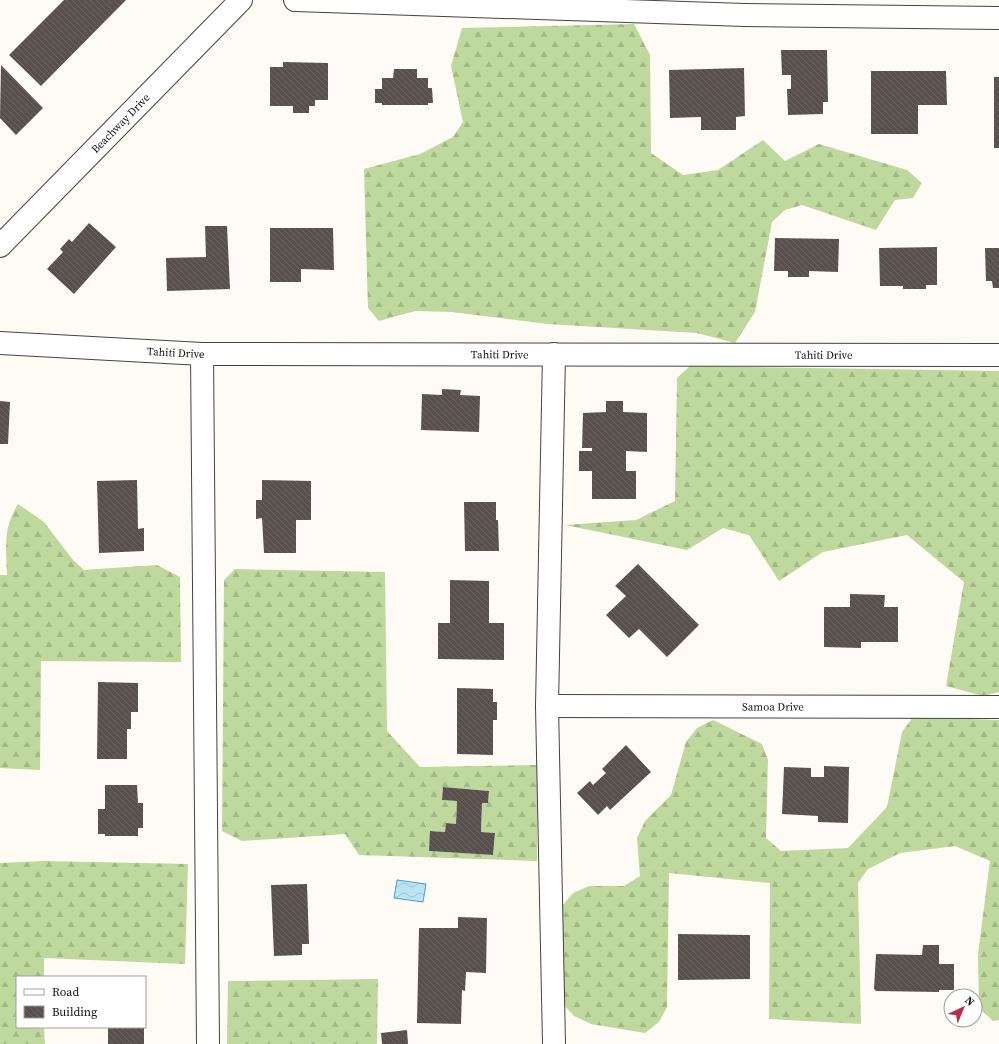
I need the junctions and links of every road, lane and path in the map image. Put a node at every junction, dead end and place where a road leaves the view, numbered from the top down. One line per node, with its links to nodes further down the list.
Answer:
1 (241, 0): 5 (street, Beachway Drive)
2 (296, 0): 3 (street)
3 (750, 8): 4 (street)
4 (999, 18)
5 (0, 246)
6 (0, 343): 7 (street, Tahiti Drive)
7 (202, 354): 8 (street, Tahiti Drive); 12 (street)
8 (554, 354): 9 (street, Tahiti Drive); 10 (street)
9 (999, 355)
10 (547, 706): 11 (street, Samoa Drive); 13 (street)
11 (999, 707)
12 (208, 1044)
13 (554, 1044)

